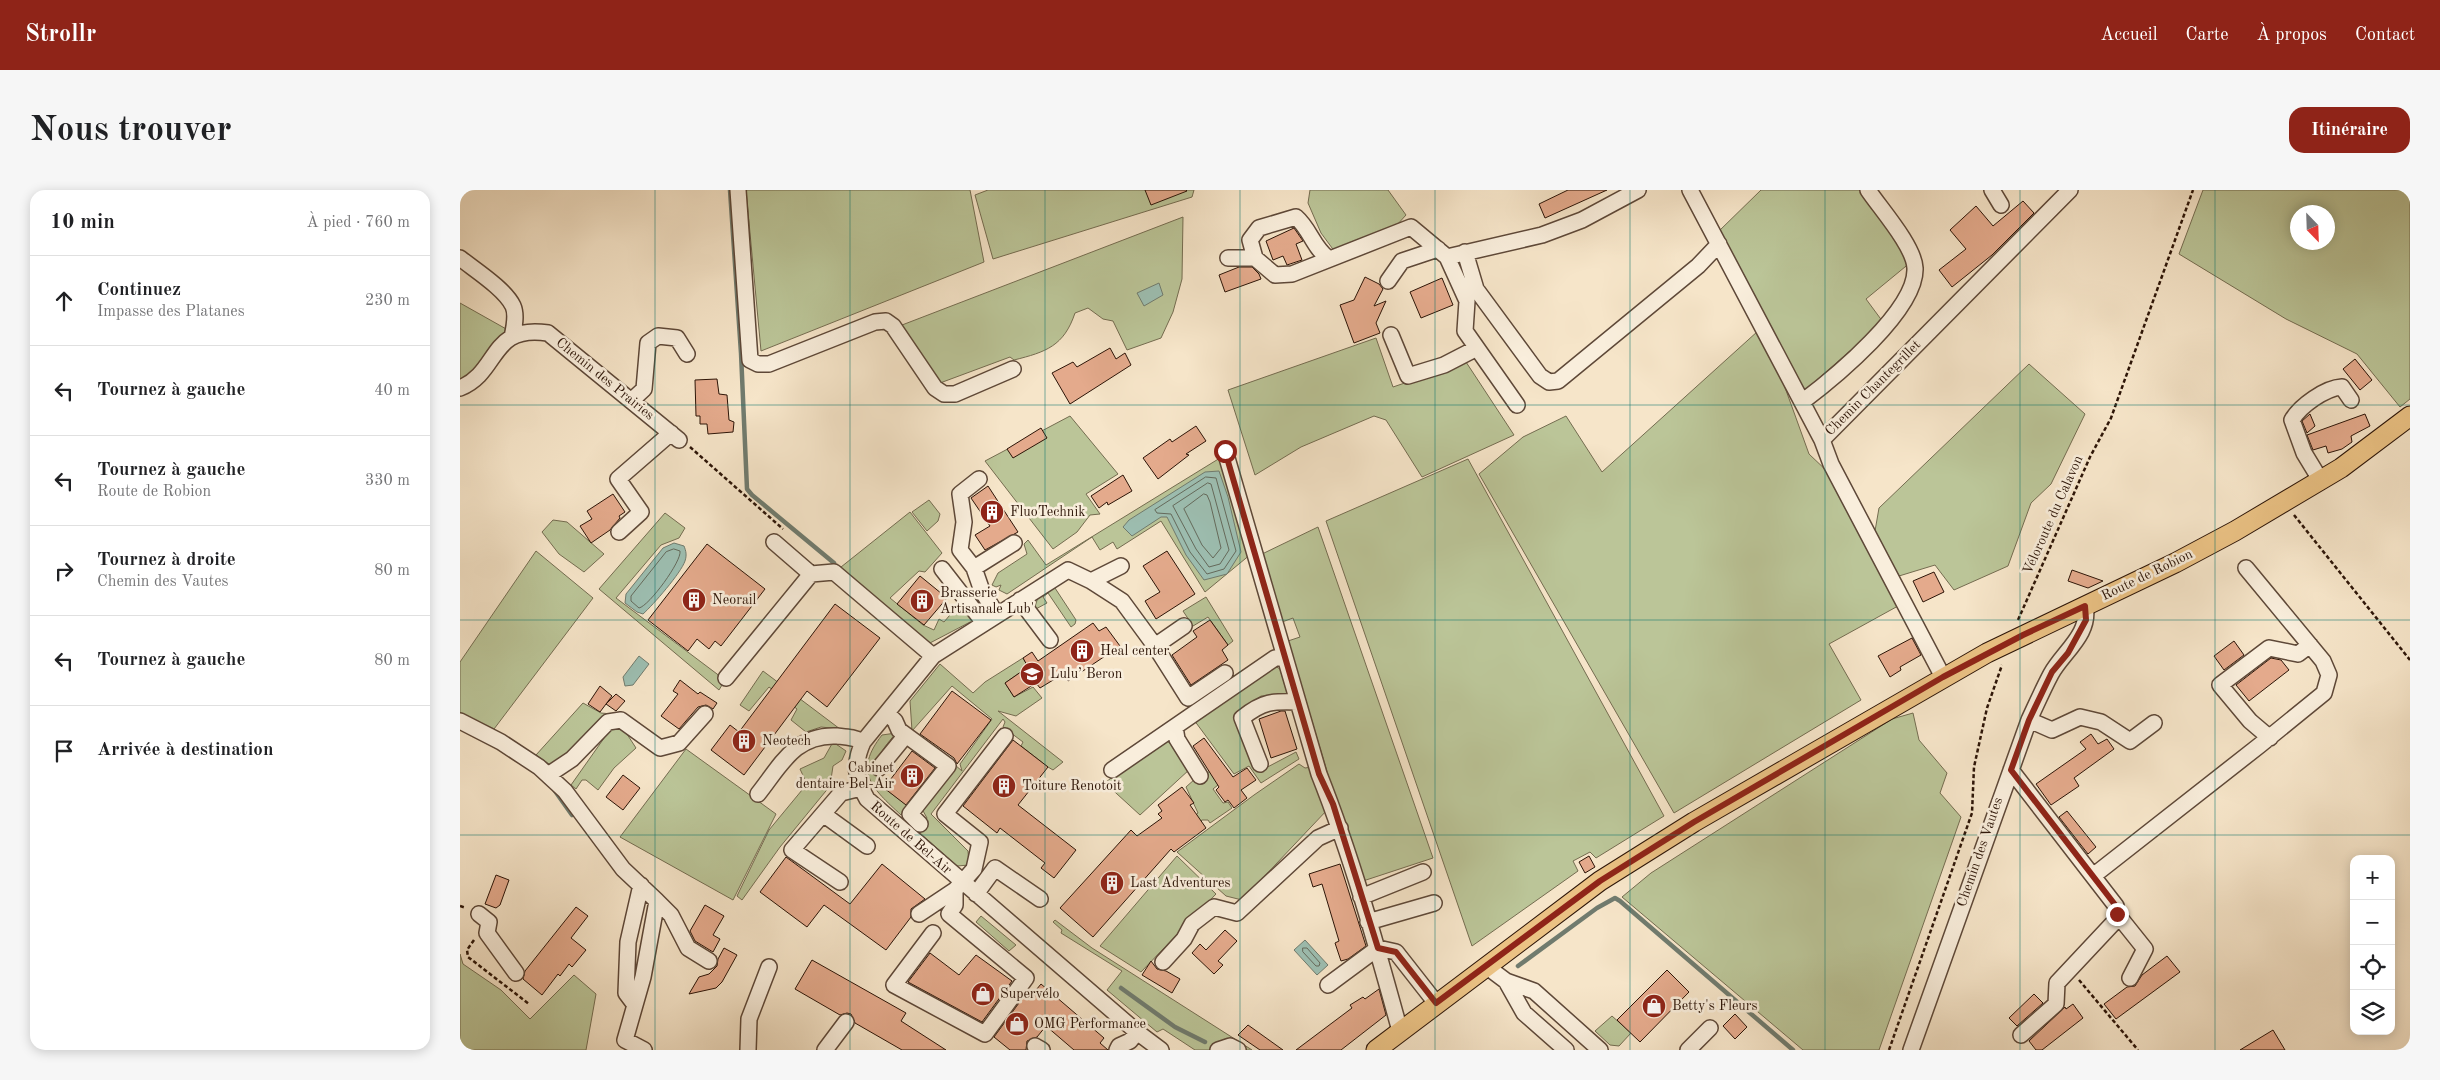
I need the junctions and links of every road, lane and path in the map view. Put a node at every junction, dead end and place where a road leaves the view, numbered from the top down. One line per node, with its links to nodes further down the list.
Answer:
1 (738, 190): 21 (street)
2 (1638, 190): 10 (street)
3 (1690, 190): 9 (street)
4 (1868, 190): 25 (street)
5 (1992, 190): 8 (street)
6 (2070, 190): 29 (street, Chemin Chantegrillet)
7 (2193, 190): 47 (path, Véloroute du Calavon)
8 (2001, 206)
9 (1719, 244): 10 (street); 25 (street)
10 (1465, 252): 11 (street)
11 (1442, 253): 15 (street); 16 (street); 19 (street)
12 (460, 258): 18 (street)
13 (1228, 258): 14 (street)
14 (1255, 258): 15 (street); 15 (street)
15 (1328, 258)
16 (1388, 281)
17 (1391, 335): 19 (street)
18 (512, 337): 22 (street, Chemin des Prairies); 24 (street, Chemin des Prairies)
19 (1477, 348): 26 (street)
20 (687, 354): 24 (street)
21 (1013, 369)
22 (460, 388)
23 (2351, 400): 32 (street)
24 (631, 401): 28 (street, Chemin des Prairies)
25 (1802, 402): 29 (street)
26 (1517, 405)
27 (2410, 416): 32 (main road, Route de Robion)
28 (675, 437): 34 (path); 35 (street)
29 (1822, 440): 58 (street, Chemin Chantegrillet)
30 (1225, 451): 54 (street)
31 (979, 480): 40 (street)
32 (2320, 481): 33 (main road, Route de Robion)
33 (2286, 502): 45 (main road, Route de Robion); 55 (path)
34 (785, 531)
35 (619, 532)
36 (774, 542): 42 (street)
37 (1014, 543): 40 (street)
38 (1120, 566): 43 (street)
39 (942, 568): 48 (street)
40 (974, 568): 46 (street)
41 (2246, 568): 51 (street)
42 (811, 574): 53 (street); 59 (street)
43 (1091, 581): 44 (street, Route de Bel-Air); 52 (street)
44 (1020, 600): 46 (street, Route de Bel-Air); 50 (street)
45 (2085, 606): 58 (main road, Route de Robion); 63 (street, Chemin des Vautes)
46 (997, 615): 48 (street, Route de Bel-Air)
47 (2017, 621)
48 (984, 623): 53 (street, Route de Bel-Air)
49 (1184, 626): 52 (street)
50 (1050, 640)
51 (2310, 645): 69 (street); 69 (street)
52 (1155, 646): 57 (street)
53 (933, 656): 61 (street, Route de Bel-Air)
54 (1285, 656): 60 (street); 66 (street)
55 (2410, 660)
56 (2003, 661): 127 (path)
57 (1225, 673)
58 (1943, 677): 101 (main road, Route de Robion)
59 (726, 678)
60 (1298, 702): 71 (street); 81 (street)
61 (887, 713): 67 (street); 70 (street, Route de Bel-Air)
62 (705, 714): 75 (street)
63 (2029, 720): 65 (street); 74 (street, Chemin des Vautes)
64 (460, 721): 75 (street)
65 (2154, 723)
66 (1175, 727): 73 (street); 76 (street)
67 (906, 735): 72 (street); 80 (street)
68 (1004, 736): 87 (street)
69 (2270, 738): 84 (street)
70 (863, 742): 77 (street, Route de Bel-Air); 78 (street)
71 (1260, 764)
72 (879, 768)
73 (1112, 770)
74 (2011, 770): 84 (street); 128 (street, Chemin des Vautes)
75 (548, 775): 86 (street)
76 (1200, 776)
77 (861, 788): 79 (street); 87 (street, Route de Bel-Air)
78 (758, 794)
79 (823, 814): 82 (street); 85 (street)
80 (920, 824)
81 (1340, 828): 89 (street); 100 (street)
82 (867, 846)
83 (1423, 872): 89 (street)
84 (2093, 876): 95 (street)
85 (840, 882)
86 (642, 886): 91 (street); 109 (street)
87 (959, 886): 88 (street, Route de Bel-Air); 94 (street); 97 (street)
88 (976, 894): 90 (street); 114 (street, Route de Bel-Air)
89 (1360, 897): 96 (street)
90 (1040, 900)
91 (657, 901): 99 (street); 109 (street)
92 (1434, 903): 96 (street)
93 (479, 914): 104 (street)
94 (919, 914)
95 (2117, 914): 103 (street); 105 (street)
96 (1368, 922): 98 (street)
97 (933, 933)
98 (1378, 948): 107 (street); 108 (street); 113 (street)
99 (709, 961)
100 (1163, 962)
101 (1486, 966): 106 (street); 108 (main road, Route de Robion)
102 (769, 968): 117 (street)
103 (2070, 970): 112 (street); 129 (path)
104 (516, 973)
105 (2130, 978)
106 (1506, 981): 124 (street); 125 (street)
107 (1328, 985)
108 (1436, 1003): 113 (main road, Route de Robion)
109 (635, 1005): 115 (street)
110 (846, 1022): 118 (street)
111 (1710, 1028): 126 (street)
112 (2021, 1035)
113 (1396, 1038): 123 (main road, Route de Robion)
114 (1132, 1041): 119 (street); 120 (street, Route de Bel-Air)
115 (624, 1045): 116 (street)
116 (644, 1050)
117 (748, 1050)
118 (825, 1050)
119 (1116, 1050)
120 (1161, 1050)
121 (1218, 1050): 122 (street)
122 (1238, 1050)
123 (1376, 1050)
124 (1566, 1050)
125 (1600, 1050)
126 (1688, 1050)
127 (1889, 1050)
128 (1910, 1050)
129 (2138, 1050)

